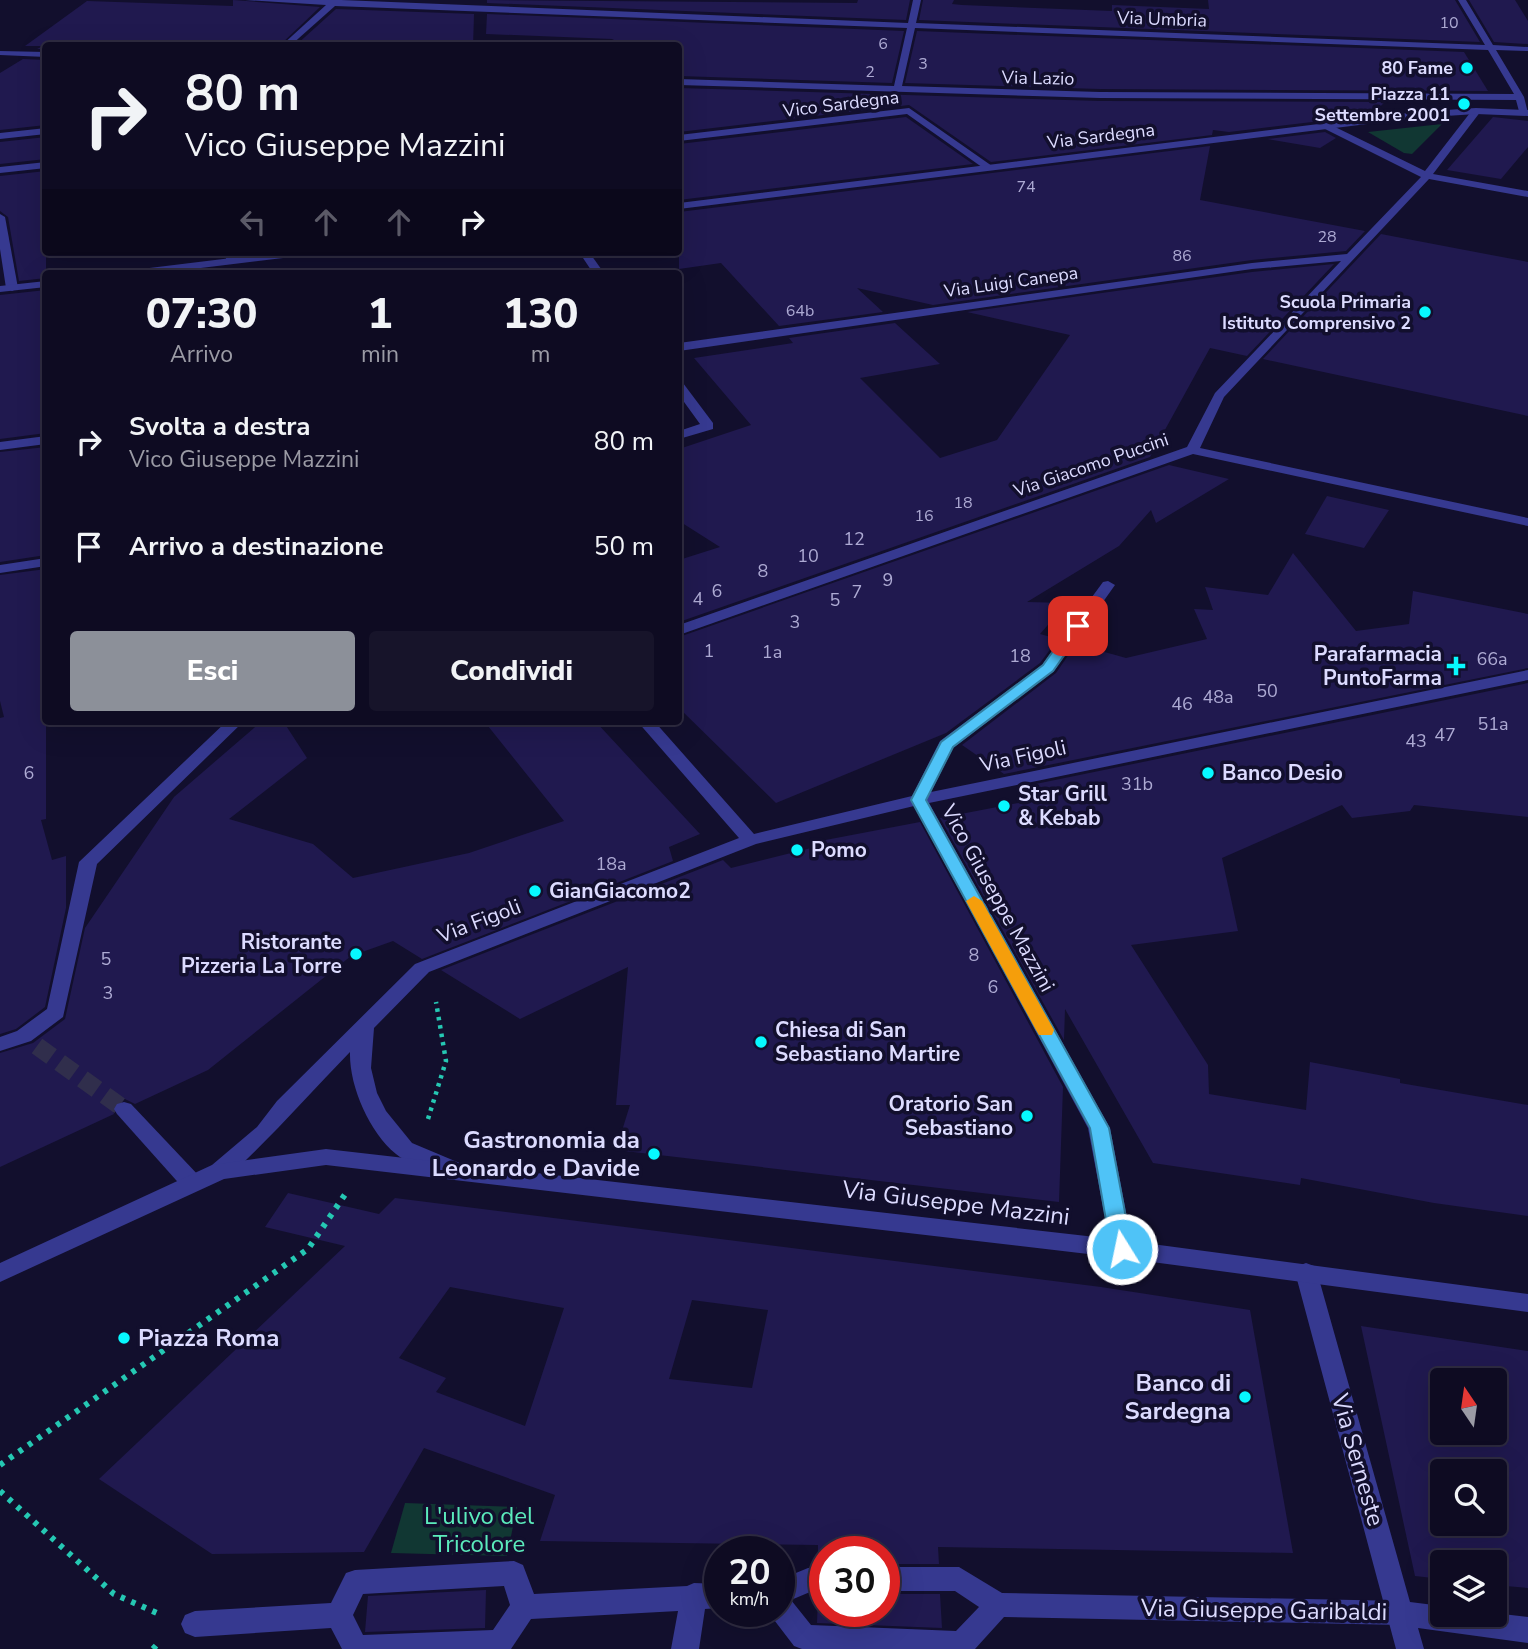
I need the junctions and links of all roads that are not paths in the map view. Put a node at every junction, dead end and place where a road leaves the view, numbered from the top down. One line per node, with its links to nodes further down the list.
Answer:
1 (249, 0): 4 (street, Via Umbria)
2 (917, 0): 5 (street)
3 (1462, 0): 7 (street)
4 (335, 2): 5 (street, Via Umbria); 6 (street)
5 (910, 25): 7 (street, Via Umbria); 12 (street)
6 (290, 42)
7 (1490, 48): 8 (street, Via Umbria); 14 (street)
8 (1528, 49)
9 (0, 53): 10 (street)
10 (42, 54)
11 (682, 82): 12 (street, Via Lazio)
12 (897, 90): 13 (street, Via Lazio)
13 (1397, 96): 14 (street); 17 (street)
14 (1520, 97): 16 (street)
15 (1476, 111): 16 (street, Via Sardegna); 17 (street, Via Sardegna); 25 (street)
16 (1526, 113)
17 (1416, 115): 18 (street, Via Sardegna)
18 (1326, 126): 23 (street, Via Sardegna); 25 (street)
19 (42, 131): 20 (street)
20 (0, 136)
21 (682, 138): 23 (street, Vico Sardegna)
22 (42, 165): 24 (street)
23 (989, 168): 27 (street, Via Sardegna)
24 (0, 170)
25 (1427, 176): 26 (street); 31 (street)
26 (1528, 194)
27 (682, 206)
28 (0, 217): 29 (street)
29 (3, 247): 34 (street)
30 (230, 257): 32 (street)
31 (1349, 257): 35 (street, Via Luigi Canepa); 40 (street)
32 (151, 270)
33 (42, 284): 34 (street)
34 (6, 288)
35 (682, 346)
36 (682, 390): 37 (street)
37 (682, 434)
38 (42, 441): 39 (street)
39 (0, 446)
40 (1192, 450): 41 (street, Via Giacomo Puccini); 45 (street, Via Giacomo Puccini)
41 (1528, 522)
42 (42, 563): 43 (street)
43 (0, 569)
44 (1108, 585): 49 (street, Vico Giuseppe Mazzini)
45 (682, 629)
46 (1528, 676): 49 (street, Via Figoli)
47 (232, 725): 52 (street)
48 (649, 725): 50 (street)
49 (919, 800): 50 (street, Via Figoli); 57 (street, Vico Giuseppe Mazzini)
50 (750, 840): 51 (street, Via Figoli)
51 (364, 1028): 54 (street); 55 (street)
52 (0, 1044)
53 (124, 1110): 56 (street)
54 (220, 1171): 55 (street); 56 (street)
55 (460, 1173): 57 (street, Via Giuseppe Mazzini)
56 (192, 1184): 59 (street)
57 (1122, 1249): 58 (street, Via Giuseppe Mazzini)
58 (1306, 1272): 60 (street, Via Giuseppe Mazzini); 66 (street, Via Serneste)
59 (0, 1273)
60 (1528, 1303)
61 (900, 1579): 64 (street)
62 (704, 1595): 65 (street)
63 (704, 1602): 71 (street)
64 (998, 1605): 66 (street, Via Giuseppe Garibaldi); 69 (street)
65 (524, 1607): 67 (street); 67 (street)
66 (1402, 1613): 70 (street, Via Giuseppe Garibaldi); 72 (street, Via Serneste)
67 (339, 1615): 68 (street)
68 (195, 1624)
69 (795, 1626)
70 (1528, 1630)
71 (685, 1649)
72 (1410, 1649)

